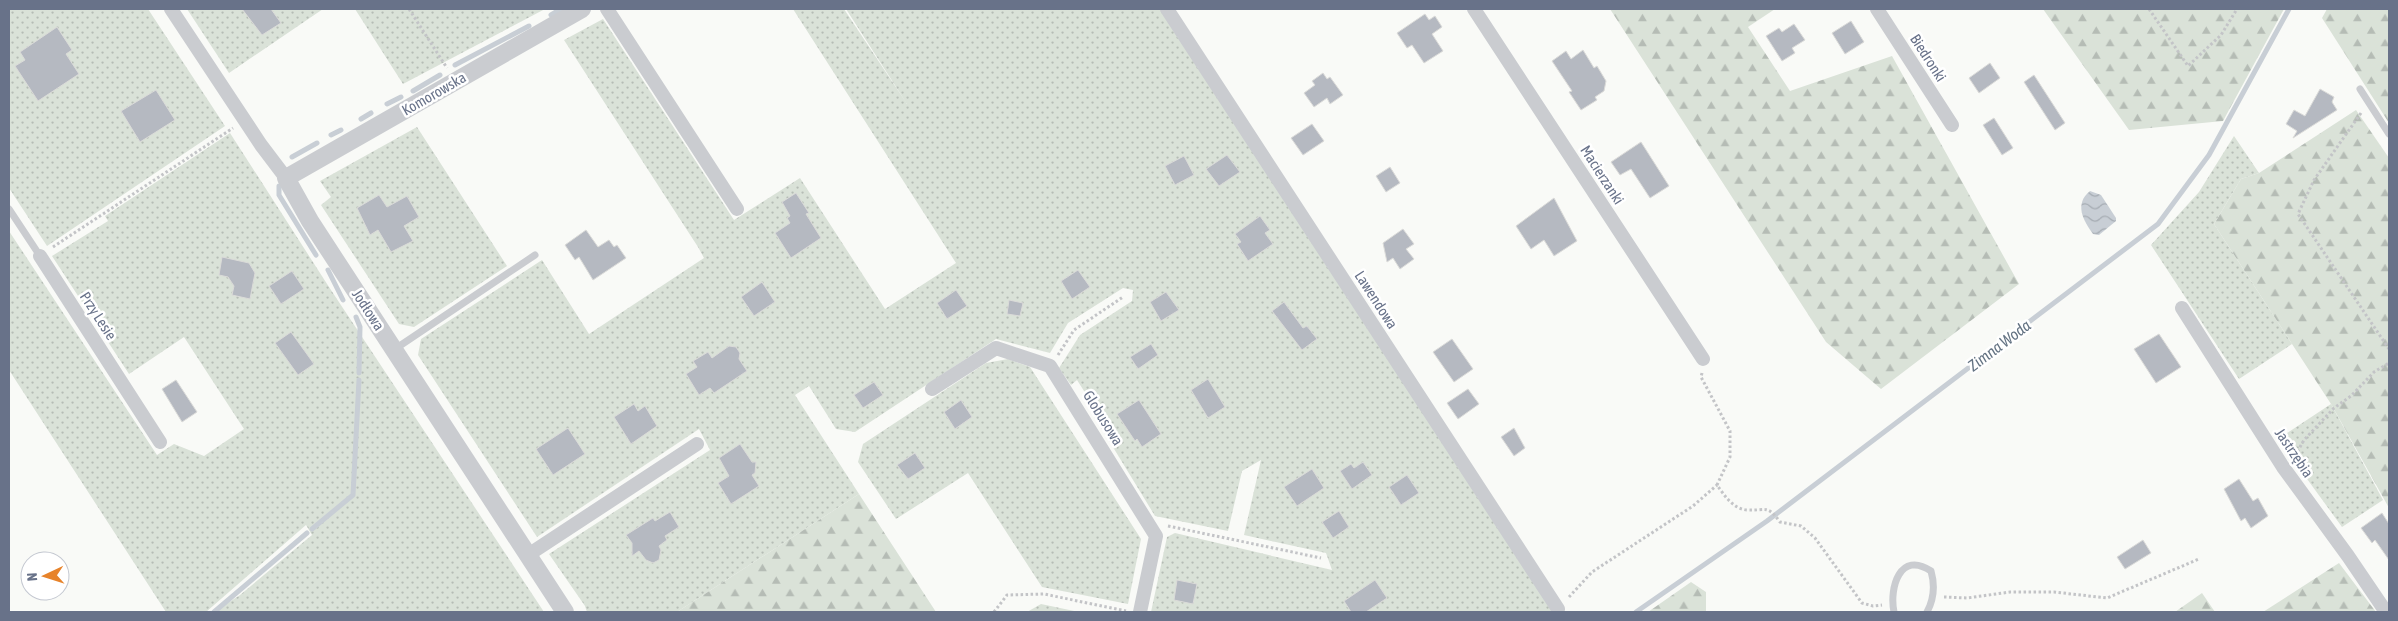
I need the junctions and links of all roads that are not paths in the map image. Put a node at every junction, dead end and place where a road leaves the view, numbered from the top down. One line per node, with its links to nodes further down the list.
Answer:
1 (170, 9): 10 (street, Jodłowa)
2 (582, 9): 10 (street, Komorowska)
3 (607, 9): 12 (street)
4 (1168, 9): 22 (street, Lawendowa)
5 (1474, 9): 17 (street, Macierzanki)
6 (1877, 9): 8 (street, Biedronki)
7 (2360, 89): 9 (lane)
8 (1952, 125)
9 (2389, 134)
10 (286, 178): 16 (street, Jodłowa)
11 (9, 209): 14 (lane, Przy Lesie)
12 (737, 209)
13 (535, 255): 16 (lane)
14 (40, 256): 19 (street, Przy Lesie)
15 (2182, 308): 27 (street, Jastrzębia)
16 (394, 350): 21 (street, Jodłowa)
17 (1703, 359)
18 (932, 389): 24 (street, Globusowa)
19 (160, 442)
20 (697, 444): 21 (street)
21 (528, 555): 23 (street, Jodłowa)
22 (1558, 609)
23 (565, 612)
24 (1140, 612)
25 (1894, 612): 26 (lane)
26 (1927, 612)
27 (2386, 612)

